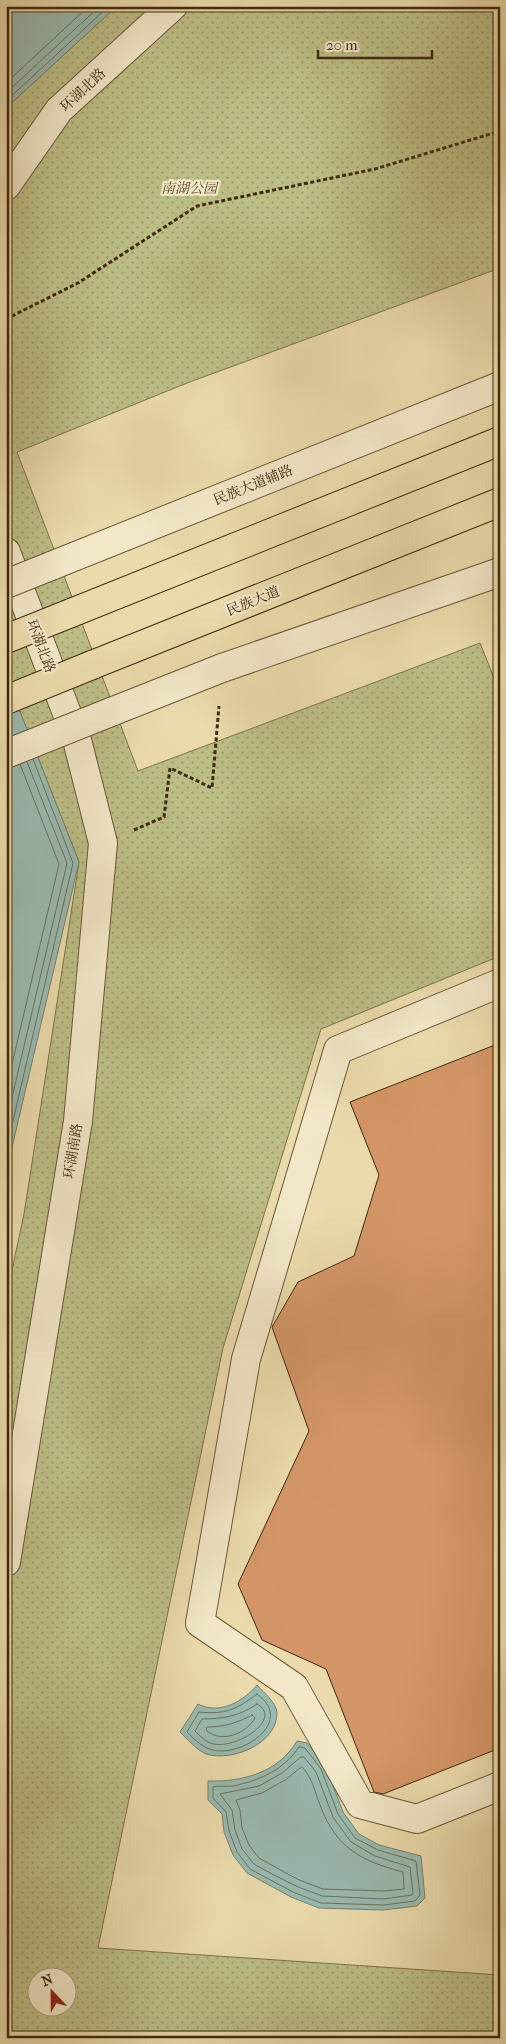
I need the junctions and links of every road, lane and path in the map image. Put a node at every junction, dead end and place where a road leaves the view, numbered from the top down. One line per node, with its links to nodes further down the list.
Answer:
1 (173, 6): 3 (street, 环湖北路)
2 (500, 131): 4 (path)
3 (6, 186)
4 (6, 318)
5 (500, 386): 10 (street, 民族大道辅路, bridge)
6 (500, 441): 11 (highway, bridge)
7 (500, 502): 13 (highway, 民族大道, bridge)
8 (6, 552): 14 (street, 环湖北路)
9 (500, 572): 12 (street)
10 (6, 584)
11 (6, 639)
12 (222, 668): 15 (street, bridge); 16 (path)
13 (6, 700)
14 (77, 740): 16 (street, 环湖南路)
15 (6, 754)
16 (103, 843): 18 (street, 环湖南路)
17 (500, 983): 19 (street)
18 (6, 1562)
19 (500, 1786)

